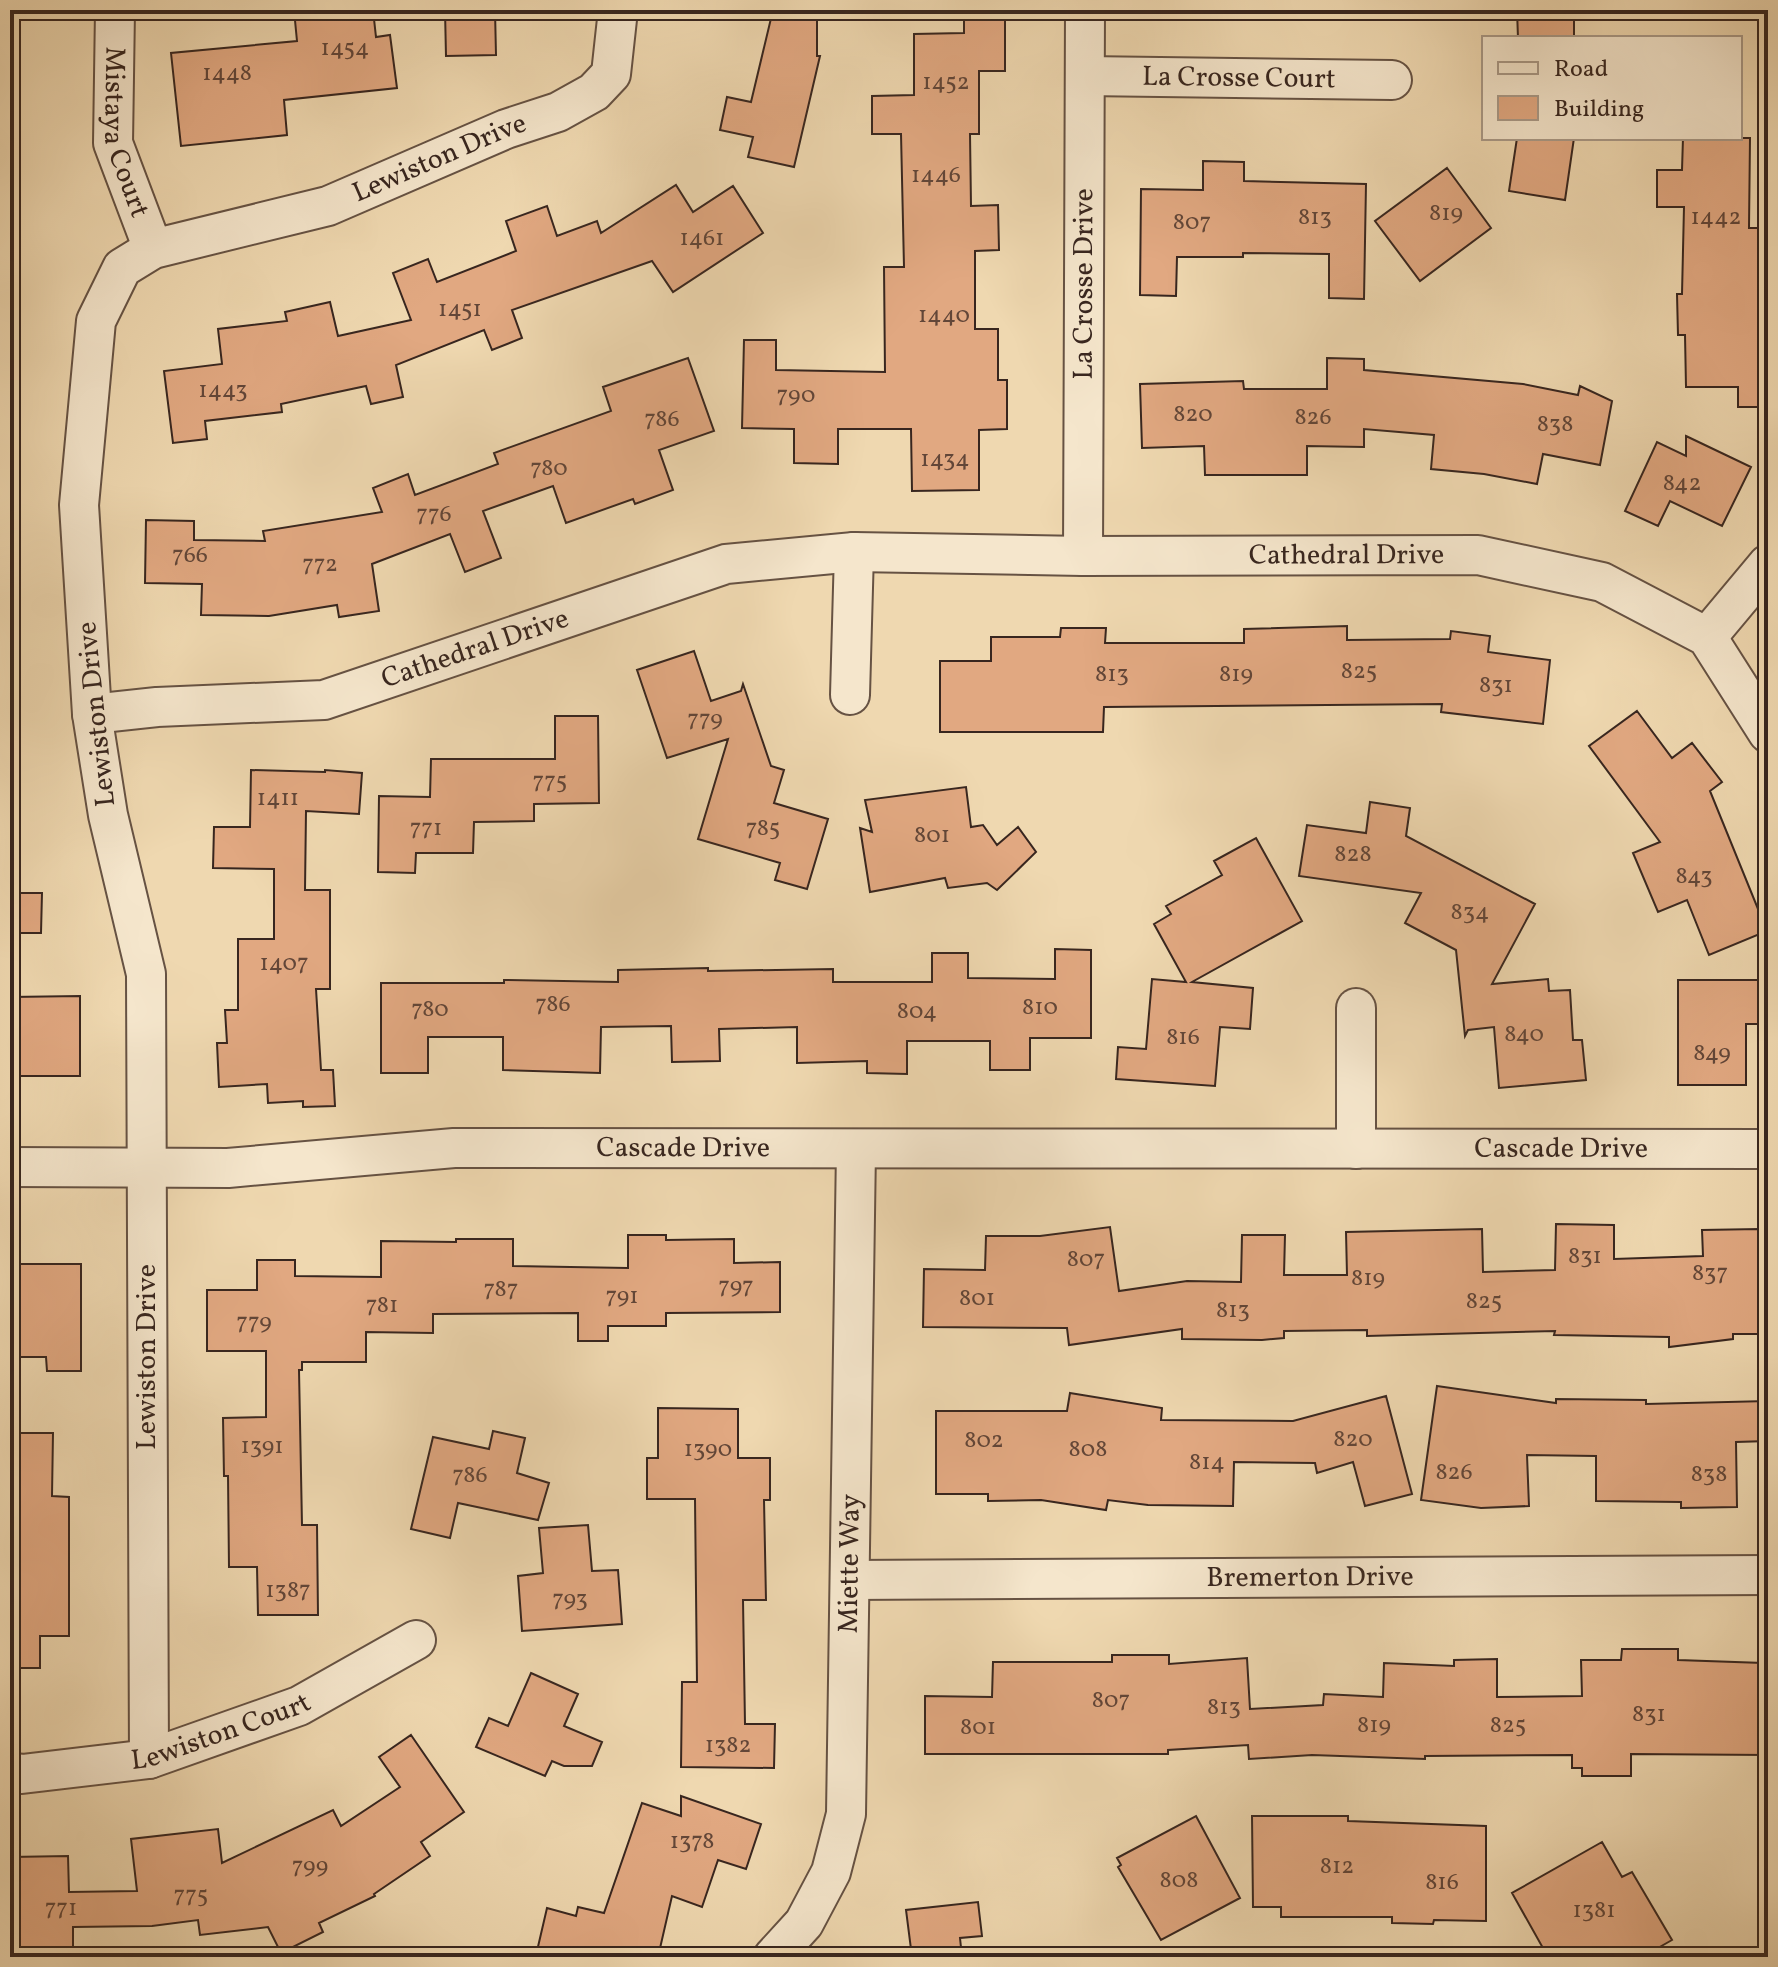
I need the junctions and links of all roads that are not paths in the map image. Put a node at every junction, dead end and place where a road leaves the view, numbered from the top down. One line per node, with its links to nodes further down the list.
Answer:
1 (115, 10): 6 (street, Mistaya Court)
2 (618, 10): 6 (street, Lewiston Drive)
3 (1085, 10): 4 (street, La Crosse Drive)
4 (1085, 76): 5 (street, La Crosse Court); 8 (street, La Crosse Drive)
5 (1392, 80)
6 (153, 249): 12 (street, Lewiston Drive)
7 (854, 552): 8 (street, Cathedral Drive); 11 (street); 12 (street, Cathedral Drive)
8 (1083, 556): 10 (street, Cathedral Drive)
9 (1768, 564): 10 (street)
10 (1707, 637): 13 (street, Cathedral Drive)
11 (850, 695)
12 (92, 714): 19 (street, Lewiston Drive)
13 (1768, 733)
14 (1356, 1008): 16 (street)
15 (856, 1149): 16 (street, Cascade Drive); 19 (street, Cascade Drive); 21 (street, Miette Way)
16 (1356, 1149): 17 (street, Cascade Drive)
17 (1768, 1149)
18 (10, 1167): 19 (street, Cascade Drive)
19 (146, 1168): 23 (street, Lewiston Drive)
20 (1768, 1575): 21 (street, Bremerton Drive)
21 (850, 1580): 25 (street, Miette Way)
22 (416, 1640): 23 (street, Lewiston Court)
23 (149, 1759): 24 (street, Lewiston Court)
24 (10, 1772)
25 (773, 1957)

